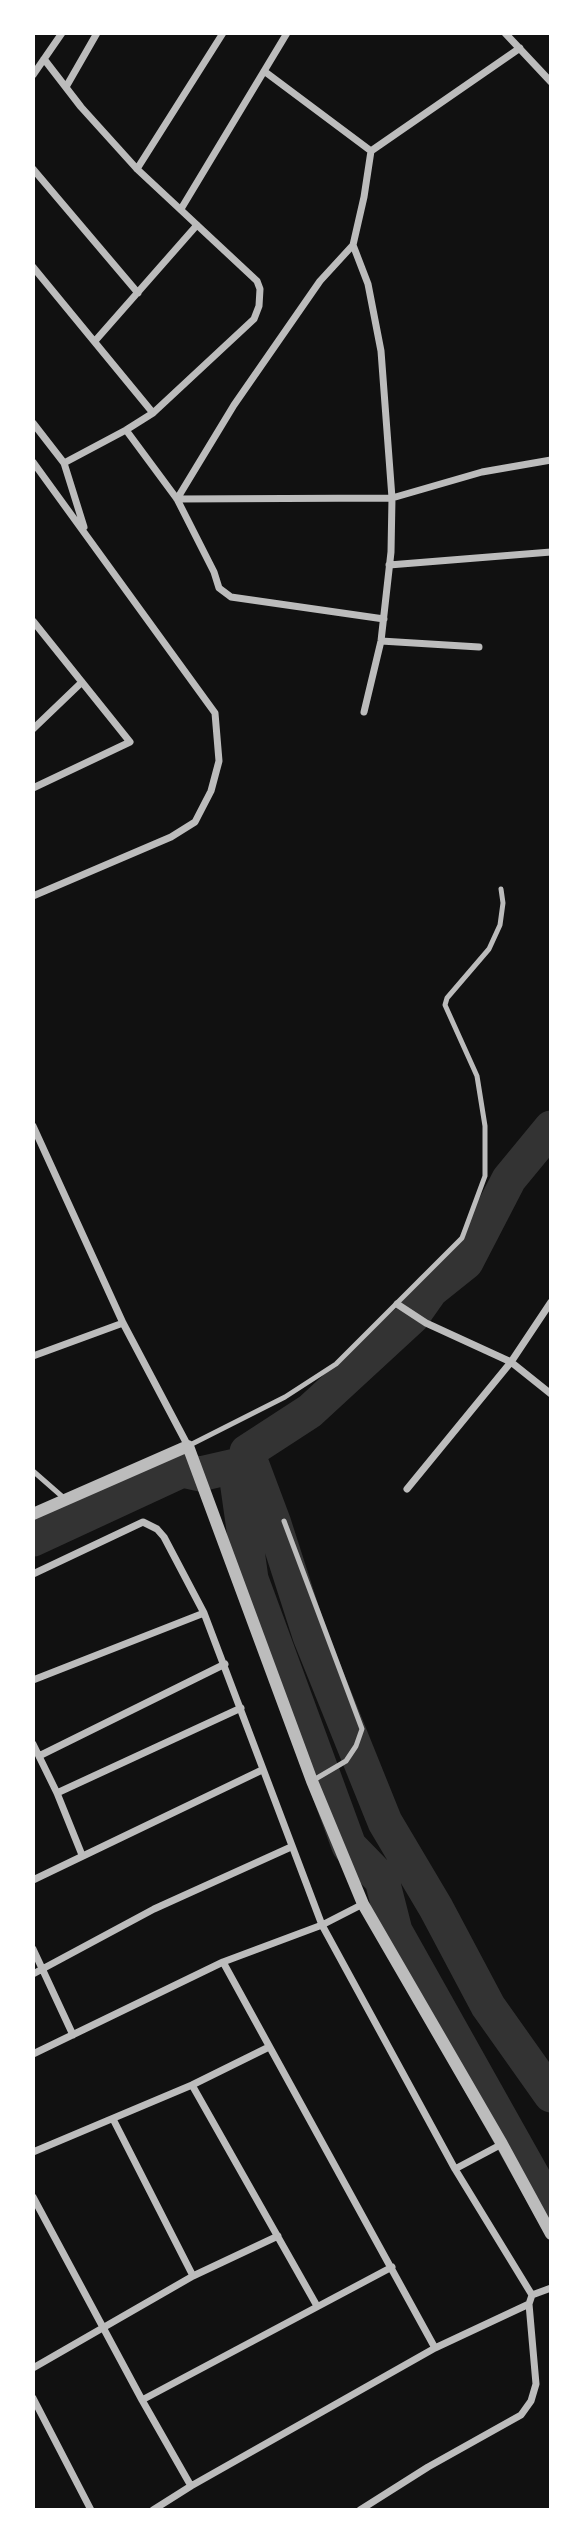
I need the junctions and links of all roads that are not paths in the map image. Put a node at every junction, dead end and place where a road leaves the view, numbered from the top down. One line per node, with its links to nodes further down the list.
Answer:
1 (62, 33): 7 (street)
2 (97, 33): 11 (street)
3 (223, 33): 14 (street)
4 (287, 33): 8 (street)
5 (505, 33): 6 (street)
6 (520, 48): 10 (street); 12 (street)
7 (44, 59): 9 (street); 11 (street)
8 (264, 71): 12 (street); 15 (street)
9 (33, 75)
10 (551, 82)
11 (66, 87): 14 (street)
12 (371, 151): 17 (street)
13 (33, 169): 19 (street)
14 (137, 169): 15 (street)
15 (181, 209): 16 (street)
16 (197, 225): 19 (street); 21 (street)
17 (353, 244): 27 (street); 28 (street)
18 (33, 267): 20 (street)
19 (138, 293): 20 (street)
20 (95, 341): 21 (street)
21 (153, 413): 23 (street)
22 (33, 423): 26 (street)
23 (126, 430): 26 (street); 28 (street)
24 (551, 460): 27 (street)
25 (33, 463): 29 (street)
26 (64, 463): 29 (street)
27 (392, 498): 28 (street); 31 (street)
28 (177, 499): 32 (street)
29 (86, 534): 41 (street)
30 (551, 552): 31 (street)
31 (389, 565): 32 (street)
32 (384, 619): 34 (street)
33 (33, 621): 36 (street)
34 (381, 641): 35 (street); 37 (street)
35 (479, 647)
36 (82, 682): 38 (street); 39 (street)
37 (364, 712)
38 (33, 730)
39 (33, 788)
40 (502, 889): 44 (lane)
41 (33, 896)
42 (33, 1126): 45 (street)
43 (551, 1302): 48 (street)
44 (397, 1304): 48 (street); 50 (lane)
45 (123, 1323): 47 (street); 50 (street)
46 (33, 1345): 47 (street)
47 (36, 1355)
48 (511, 1362): 49 (street); 52 (street)
49 (551, 1394)
50 (188, 1446): 53 (street); 64 (street)
51 (33, 1471): 53 (lane)
52 (407, 1489)
53 (66, 1499): 54 (street)
54 (33, 1514)
55 (284, 1521): 64 (lane)
56 (33, 1574): 57 (street)
57 (204, 1613): 58 (street); 59 (street)
58 (225, 1664): 60 (street); 62 (street)
59 (33, 1680)
60 (241, 1708): 63 (street); 65 (street)
61 (33, 1744): 62 (street)
62 (39, 1756): 65 (street)
63 (262, 1770): 66 (street); 67 (street)
64 (312, 1781): 69 (street)
65 (57, 1793): 67 (street)
66 (291, 1847): 70 (street); 73 (street)
67 (82, 1855): 68 (street)
68 (33, 1880)
69 (363, 1904): 70 (street); 80 (street)
70 (324, 1923): 72 (street); 82 (street)
71 (33, 1949): 73 (street)
72 (223, 1962): 75 (street); 76 (street)
73 (42, 1969): 74 (street); 75 (street)
74 (33, 1973)
75 (73, 2035): 77 (street)
76 (268, 2047): 78 (street); 86 (street)
77 (33, 2054)
78 (192, 2085): 79 (street); 85 (street)
79 (113, 2119): 81 (street); 87 (street)
80 (502, 2144): 82 (street); 84 (street)
81 (33, 2152)
82 (459, 2167): 89 (street)
83 (33, 2197): 92 (street)
84 (551, 2234)
85 (278, 2236): 87 (street); 91 (street)
86 (392, 2267): 91 (street); 93 (street)
87 (193, 2276): 92 (street)
88 (551, 2288): 89 (street)
89 (531, 2295): 90 (street)
90 (529, 2304): 93 (street); 100 (street)
91 (317, 2306): 96 (street)
92 (103, 2328): 94 (street); 96 (street)
93 (435, 2348): 97 (street)
94 (33, 2368)
95 (33, 2398): 98 (street)
96 (142, 2400): 97 (street)
97 (191, 2486): 99 (street)
98 (92, 2510)
99 (153, 2510)
100 (360, 2510)

